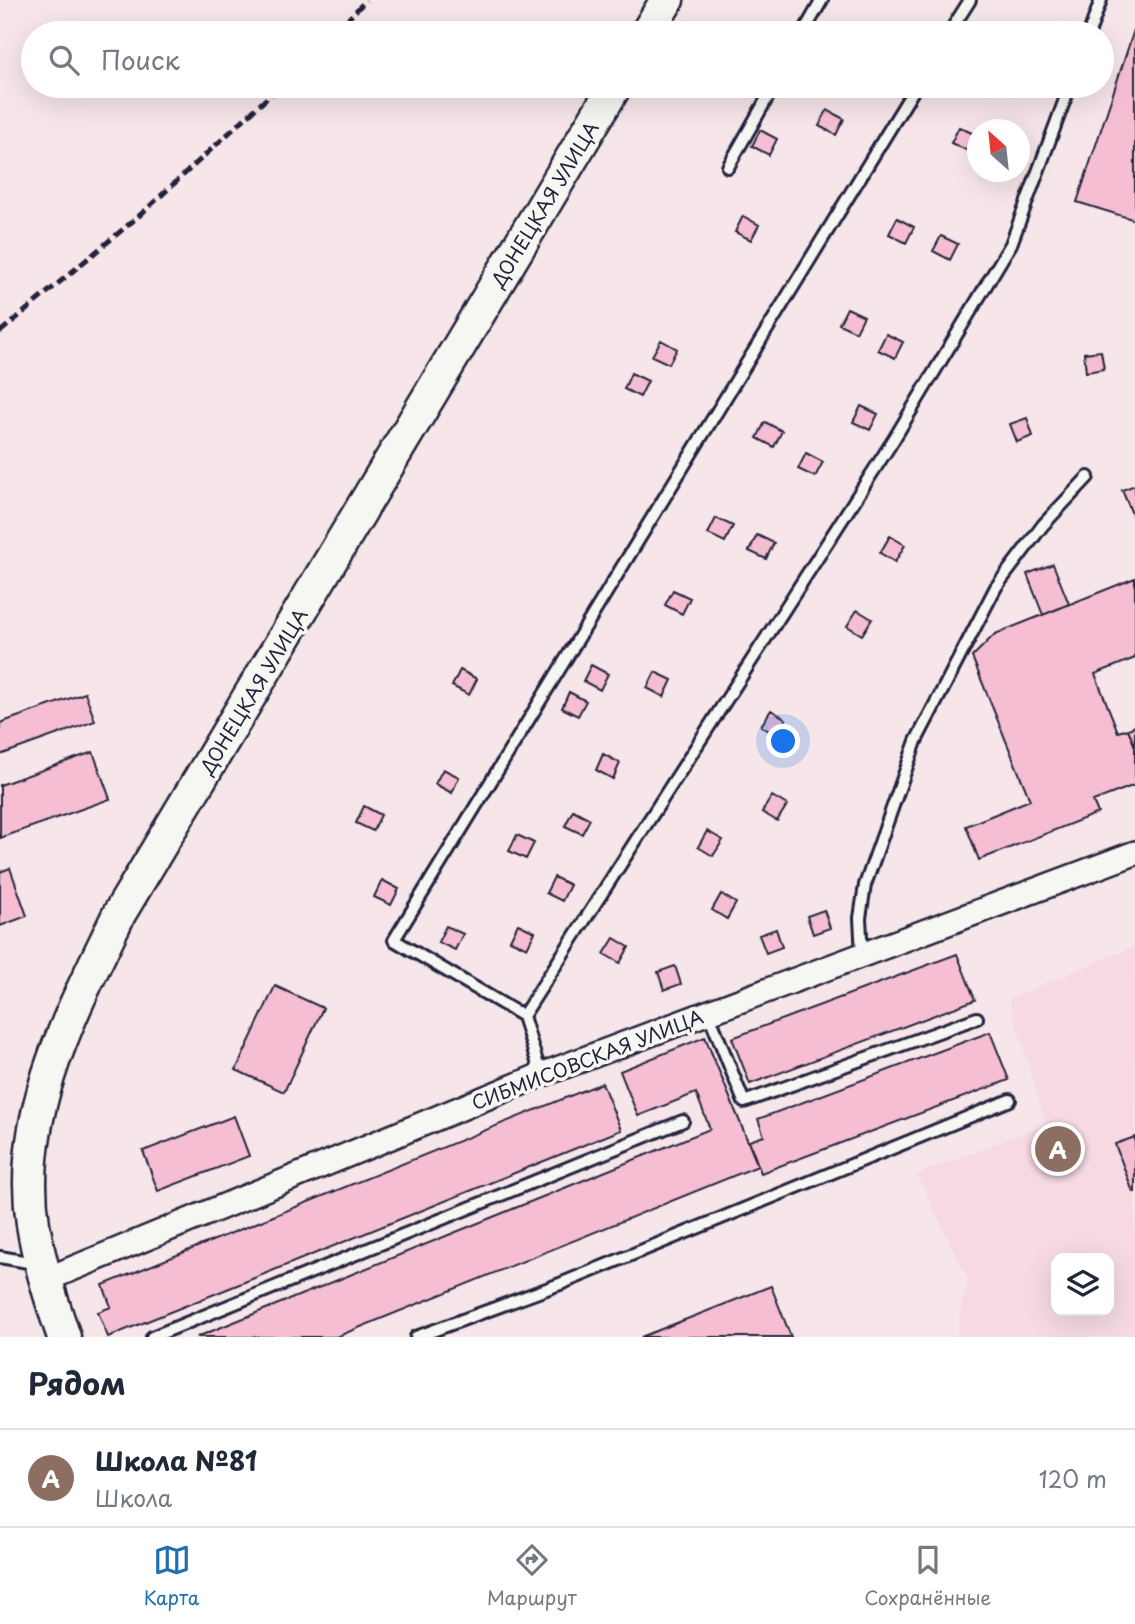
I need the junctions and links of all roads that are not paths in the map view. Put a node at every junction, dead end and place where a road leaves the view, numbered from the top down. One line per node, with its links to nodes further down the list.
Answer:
1 (667, 0): 5 (main road)
2 (822, 0): 6 (lane)
3 (970, 0): 7 (lane)
4 (1101, 0): 8 (lane)
5 (654, 21)
6 (810, 21)
7 (957, 21)
8 (1093, 21)
9 (608, 98): 24 (main road, ДОНЕЦКАЯ УЛИЦА)
10 (767, 98): 13 (lane)
11 (909, 98): 18 (lane)
12 (1066, 98): 18 (lane)
13 (728, 167)
14 (1088, 477): 16 (lane)
15 (1135, 853): 16 (street, СИБМИСОВСКАЯ УЛИЦА)
16 (862, 955): 17 (street, СИБМИСОВСКАЯ УЛИЦА)
17 (709, 1012): 19 (lane); 20 (street, СИБМИСОВСКАЯ УЛИЦА)
18 (523, 1016): 20 (lane)
19 (977, 1018)
20 (541, 1074): 24 (street, СИБМИСОВСКАЯ УЛИЦА)
21 (1010, 1100): 27 (lane)
22 (683, 1121): 26 (lane)
23 (0, 1257): 24 (lane)
24 (45, 1280): 25 (main road, ДОНЕЦКАЯ УЛИЦА)
25 (64, 1337)
26 (152, 1337)
27 (416, 1337)

